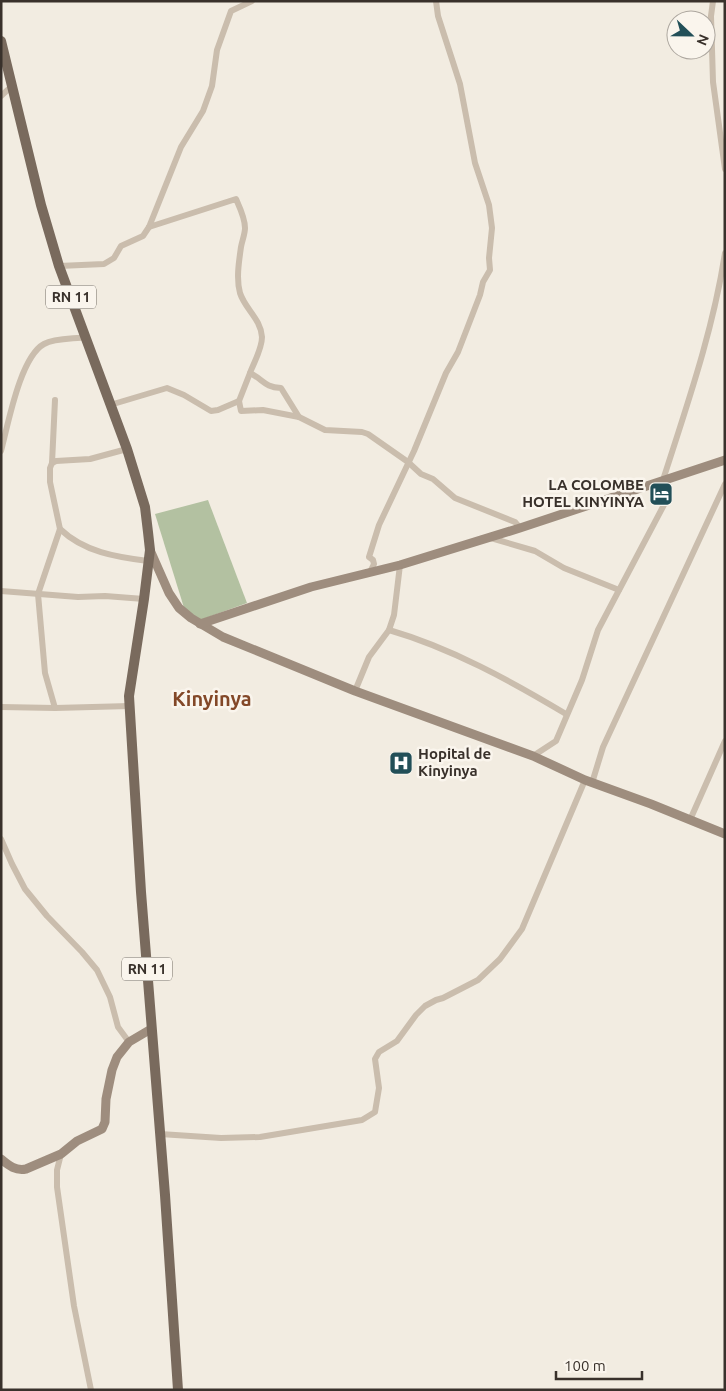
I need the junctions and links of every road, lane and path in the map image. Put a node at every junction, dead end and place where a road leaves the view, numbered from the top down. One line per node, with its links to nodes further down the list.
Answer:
1 (236, 1): 5 (street)
2 (252, 1): 5 (street)
3 (436, 1): 22 (street)
4 (713, 1): 9 (street)
5 (231, 11): 10 (street)
6 (1, 41): 7 (main road, RN 11)
7 (12, 86): 8 (street); 12 (main road, RN 11)
8 (1, 96)
9 (725, 169)
10 (149, 227): 12 (street); 14 (street)
11 (725, 253): 24 (street)
12 (59, 266): 13 (main road, RN 11)
13 (86, 338): 17 (main road, RN 11); 20 (street)
14 (250, 373): 16 (street); 18 (street)
15 (55, 400): 23 (street)
16 (239, 401): 17 (street); 18 (street)
17 (110, 405): 19 (main road, RN 11)
18 (299, 417): 22 (street)
19 (127, 449): 23 (street); 29 (main road, RN 11)
20 (1, 451)
21 (725, 460): 24 (main road)
22 (408, 462): 26 (street); 32 (street)
23 (52, 463): 27 (street)
24 (660, 481): 26 (main road); 34 (street)
25 (725, 484): 46 (street)
26 (520, 528): 28 (main road)
27 (60, 529): 30 (street); 35 (street)
28 (491, 538): 31 (main road); 34 (street)
29 (150, 550): 30 (main road, RN 11); 37 (main road)
30 (148, 561): 36 (main road, RN 11)
31 (400, 565): 32 (main road); 38 (street)
32 (370, 572): 37 (main road)
33 (1, 590): 35 (street)
34 (619, 590): 43 (street)
35 (38, 594): 36 (street); 42 (street)
36 (144, 599): 40 (main road, RN 11)
37 (200, 624): 39 (main road)
38 (389, 630): 39 (street); 43 (street)
39 (355, 691): 45 (main road)
40 (130, 706): 42 (street); 50 (main road, RN 11)
41 (1, 707): 42 (street)
42 (55, 708)
43 (566, 714): 45 (street)
44 (725, 740): 47 (street)
45 (533, 756): 46 (main road)
46 (589, 781): 47 (main road); 52 (street)
47 (690, 820): 48 (main road)
48 (725, 834)
49 (1, 839): 51 (street)
50 (151, 1029): 51 (main road); 52 (main road, RN 11)
51 (129, 1042): 53 (main road)
52 (160, 1134): 56 (main road, RN 11)
53 (60, 1154): 54 (main road); 55 (street)
54 (1, 1159)
55 (91, 1390)
56 (178, 1390)

